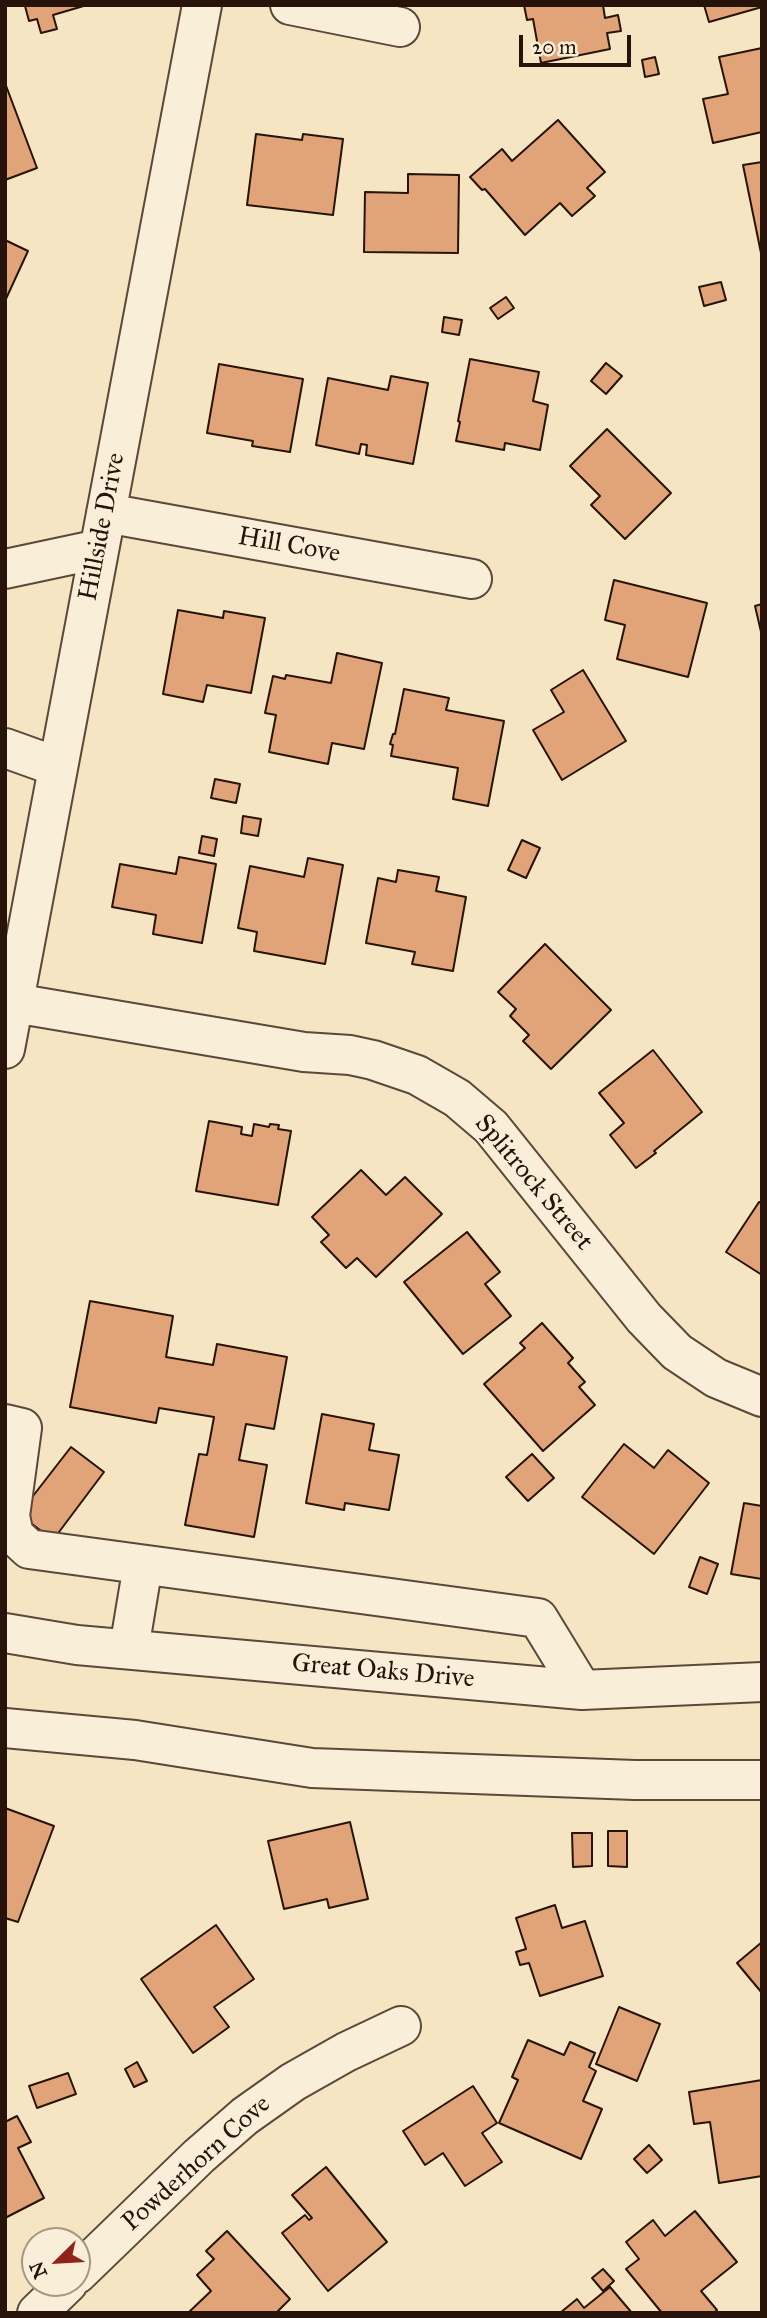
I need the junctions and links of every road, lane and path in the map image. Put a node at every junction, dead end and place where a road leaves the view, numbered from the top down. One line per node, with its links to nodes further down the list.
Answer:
1 (202, 5): 4 (street, Hillside Drive)
2 (290, 5): 3 (street)
3 (400, 27)
4 (103, 531): 5 (street); 6 (street, Hill Cove); 8 (street, Hillside Drive)
5 (5, 569)
6 (472, 579)
7 (5, 748): 8 (street)
8 (58, 767): 9 (street, Hillside Drive)
9 (14, 1003): 10 (street, Hillside Drive); 11 (street, Splitrock Street)
10 (5, 1049)
11 (762, 1397)
12 (5, 1424): 13 (street)
13 (142, 1564): 15 (street); 17 (street)
14 (5, 1633): 15 (street, Great Oaks Drive)
15 (129, 1649): 17 (street, Great Oaks Drive)
16 (762, 1682): 17 (street, Great Oaks Drive)
17 (582, 1690)
18 (5, 1728): 19 (street)
19 (762, 1780)
20 (401, 2026): 21 (street, Powderhorn Cove)
21 (91, 2260)
22 (54, 2297): 23 (street)
23 (37, 2313)

